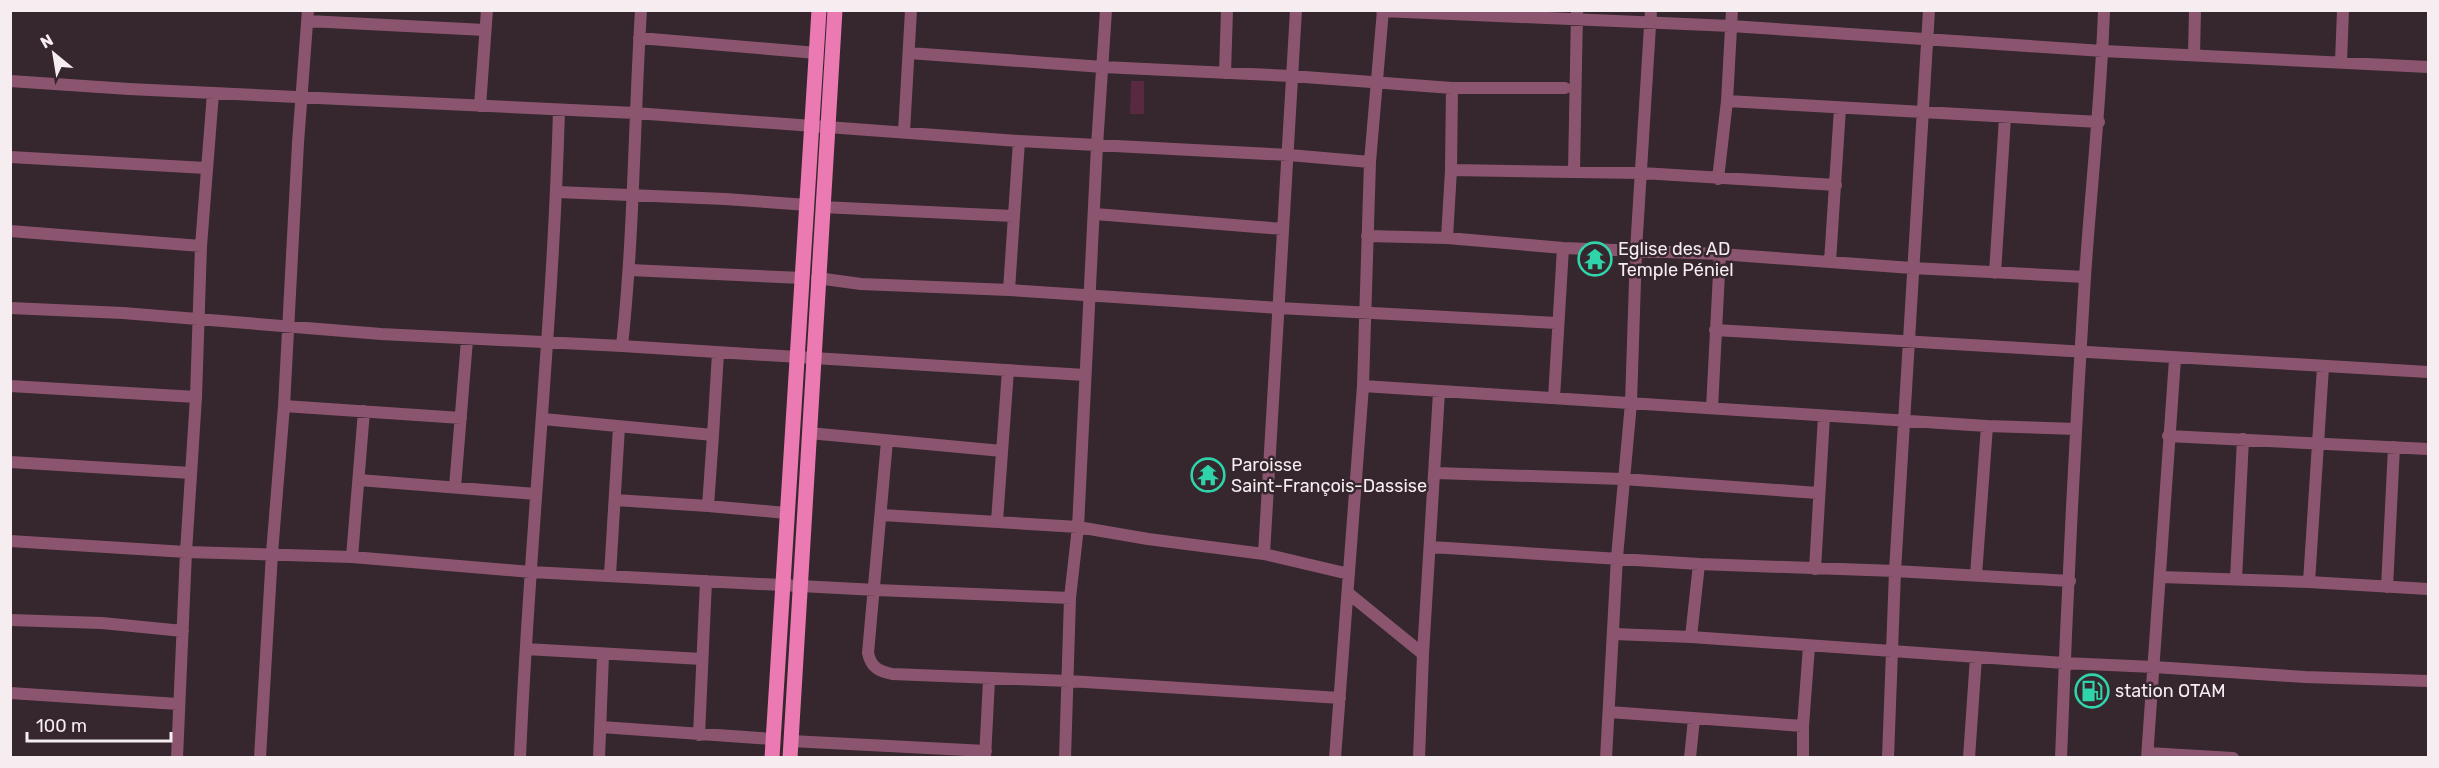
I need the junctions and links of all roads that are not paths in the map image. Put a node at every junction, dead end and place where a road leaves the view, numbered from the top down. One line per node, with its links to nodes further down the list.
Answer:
1 (487, 10): 19 (street)
2 (641, 10): 20 (street)
3 (819, 10): 23 (main road)
4 (835, 10): 45 (main road)
5 (911, 10): 24 (street)
6 (1106, 10): 27 (street)
7 (1227, 10): 29 (street)
8 (1296, 10): 30 (street)
9 (1732, 10): 18 (street)
10 (1929, 10): 21 (street)
11 (2104, 10): 22 (street)
12 (2195, 10): 25 (street)
13 (2343, 10): 26 (street)
14 (1383, 11): 15 (street); 32 (street)
15 (1577, 15): 17 (street); 54 (street)
16 (308, 16): 19 (street); 36 (street)
17 (1650, 16): 18 (street); 55 (street)
18 (1731, 26): 21 (street); 37 (street)
19 (485, 30): 38 (street)
20 (639, 38): 23 (street); 42 (street)
21 (1928, 39): 22 (street); 41 (street)
22 (2103, 51): 25 (street); 44 (street)
23 (817, 53): 45 (main road)
24 (909, 53): 27 (street); 46 (street)
25 (2194, 55): 26 (street)
26 (2341, 62): 28 (street)
27 (1103, 67): 29 (street); 48 (street)
28 (2428, 67)
29 (1225, 73): 30 (street)
30 (1291, 76): 32 (street); 49 (street)
31 (10, 81): 35 (street)
32 (1378, 82): 33 (street); 51 (street)
33 (1452, 87): 34 (street); 53 (street)
34 (1565, 88)
35 (213, 93): 36 (street); 52 (street)
36 (302, 98): 38 (street); 84 (street)
37 (1727, 101): 39 (street); 56 (street)
38 (480, 106): 40 (street)
39 (1840, 108): 41 (street); 57 (street)
40 (560, 110): 42 (street); 58 (street)
41 (1922, 112): 43 (street); 72 (street)
42 (635, 113): 45 (street); 59 (street)
43 (2005, 118): 44 (street); 74 (street)
44 (2099, 122): 75 (street)
45 (820, 127): 46 (street); 60 (main road)
46 (904, 132): 47 (street)
47 (1019, 141): 48 (street); 62 (street)
48 (1097, 146): 49 (street); 61 (street)
49 (1289, 155): 51 (street); 63 (street)
50 (10, 157): 52 (street)
51 (1370, 162): 65 (street)
52 (206, 168): 67 (street)
53 (1451, 170): 54 (street); 66 (street)
54 (1574, 171): 55 (street)
55 (1642, 173): 56 (street); 69 (street)
56 (1718, 179): 57 (street)
57 (1836, 185): 71 (street)
58 (557, 192): 59 (street); 87 (street)
59 (633, 195): 60 (street); 73 (street)
60 (815, 206): 62 (street); 76 (main road)
61 (1095, 214): 63 (street); 78 (street)
62 (1013, 216): 77 (street)
63 (1283, 230): 80 (street)
64 (10, 231): 67 (street)
65 (1367, 236): 66 (street); 81 (street)
66 (1447, 238): 68 (street)
67 (201, 246): 82 (street)
68 (1563, 248): 69 (street); 83 (street)
69 (1636, 250): 70 (street); 104 (street)
70 (1720, 254): 71 (street); 85 (street)
71 (1830, 262): 72 (street)
72 (1912, 268): 74 (street); 88 (street)
73 (630, 270): 76 (street); 89 (street)
74 (1995, 273): 75 (street)
75 (2085, 277): 91 (street)
76 (810, 278): 77 (street); 92 (main road); 93 (main road)
77 (1009, 290): 78 (street)
78 (1091, 294): 80 (street); 98 (street)
79 (10, 308): 82 (street)
80 (1279, 308): 81 (street); 142 (street)
81 (1365, 311): 83 (street); 100 (street)
82 (199, 319): 84 (street); 102 (street)
83 (1557, 323): 103 (street)
84 (288, 326): 86 (street); 105 (street)
85 (1715, 330): 88 (street); 106 (street)
86 (467, 340): 87 (street); 109 (street)
87 (547, 343): 89 (street); 110 (street)
88 (1910, 343): 91 (street); 111 (street)
89 (622, 346): 90 (street)
90 (718, 353): 92 (street); 116 (street)
91 (2082, 353): 94 (street); 114 (street)
92 (798, 357): 93 (street); 134 (main road)
93 (814, 358): 96 (street); 115 (main road)
94 (2175, 359): 95 (street); 117 (street)
95 (2323, 367): 97 (street); 120 (street)
96 (1008, 370): 98 (street); 123 (street)
97 (2428, 372)
98 (1085, 375): 137 (street)
99 (10, 386): 102 (street)
100 (1363, 386): 101 (street); 149 (street)
101 (1439, 392): 103 (street); 126 (street)
102 (196, 397): 125 (street)
103 (1554, 398): 104 (street)
104 (1631, 403): 106 (street); 127 (street)
105 (284, 406): 107 (street); 141 (street)
106 (1712, 408): 108 (street)
107 (364, 411): 109 (street); 128 (street)
108 (1824, 416): 111 (street); 130 (street)
109 (461, 418): 129 (street)
110 (543, 419): 113 (street); 131 (street)
111 (1905, 421): 112 (street); 147 (street)
112 (1987, 426): 114 (street); 151 (street)
113 (618, 427): 116 (street); 132 (street)
114 (2076, 429): 155 (street)
115 (809, 433): 119 (street); 158 (main road)
116 (713, 435): 133 (street)
117 (2168, 436): 118 (street); 152 (street)
118 (2243, 439): 120 (street); 153 (street)
119 (887, 441): 123 (street); 135 (street)
120 (2318, 443): 121 (street); 156 (street)
121 (2394, 447): 122 (street); 159 (street)
122 (2428, 449)
123 (1002, 451): 136 (street)
124 (10, 462): 125 (street)
125 (191, 473): 140 (street)
126 (1436, 473): 127 (street); 139 (street)
127 (1623, 479): 130 (street); 144 (street)
128 (359, 480): 129 (street); 143 (street)
129 (455, 487): 131 (street)
130 (1818, 493): 146 (street)
131 (536, 494): 148 (street)
132 (615, 500): 133 (street); 150 (street)
133 (708, 506): 134 (street)
134 (786, 513): 157 (main road)
135 (882, 515): 136 (street); 161 (street)
136 (997, 521): 137 (street)
137 (1078, 527): 142 (street); 163 (street)
138 (10, 541): 140 (street)
139 (1431, 547): 144 (street); 171 (street)
140 (186, 552): 141 (street); 165 (street)
141 (272, 553): 143 (street); 193 (street)
142 (1264, 554): 149 (street)
143 (352, 557): 148 (street)
144 (1617, 557): 145 (street); 166 (street)
145 (1699, 564): 146 (street); 167 (street)
146 (1815, 569): 147 (street)
147 (1895, 571): 151 (street); 170 (street)
148 (531, 572): 150 (street); 169 (street)
149 (1349, 574): 162 (street)
150 (610, 575): 154 (street)
151 (1976, 575): 155 (street)
152 (2161, 577): 153 (street); 176 (street)
153 (2236, 579): 156 (street)
154 (706, 581): 157 (street); 174 (street)
155 (2070, 581): 175 (street)
156 (2308, 582): 159 (street)
157 (782, 584): 158 (street); 188 (main road)
158 (801, 585): 161 (street); 189 (main road)
159 (2387, 587): 160 (street)
160 (2428, 589)
161 (876, 591): 163 (street); 177 (street)
162 (1348, 593): 171 (street); 181 (street)
163 (1070, 598): 178 (street)
164 (10, 620): 165 (street)
165 (183, 631): 182 (street)
166 (1614, 634): 167 (street); 183 (street)
167 (1691, 637): 168 (street)
168 (1809, 646): 170 (street); 185 (street)
169 (526, 650): 172 (street); 194 (street)
170 (1892, 652): 173 (street); 204 (street)
171 (1423, 654): 200 (street)
172 (603, 655): 174 (street); 186 (street)
173 (1976, 657): 175 (street); 205 (street)
174 (702, 659): 187 (street)
175 (2064, 663): 176 (street); 206 (street)
176 (2154, 667): 179 (street); 191 (street)
177 (989, 680): 178 (street); 190 (street)
178 (1069, 681): 181 (street); 198 (street)
179 (2428, 681)
180 (10, 693): 182 (street)
181 (1340, 698): 199 (street)
182 (178, 704): 192 (street)
183 (1609, 712): 184 (street); 201 (street)
184 (1694, 719): 185 (street); 202 (street)
185 (1803, 726): 203 (street)
186 (601, 727): 187 (street); 195 (street)
187 (699, 735): 188 (street)
188 (773, 740): 196 (main road)
189 (791, 741): 190 (street); 197 (main road)
190 (985, 754)
191 (2148, 755): 207 (street)
192 (177, 758)
193 (260, 758)
194 (520, 758)
195 (599, 758)
196 (772, 758)
197 (790, 758)
198 (1065, 758)
199 (1335, 758)
200 (1419, 758)
201 (1606, 758)
202 (1690, 758)
203 (1803, 758)
204 (1888, 758)
205 (1969, 758)
206 (2061, 758)
207 (2233, 758)

